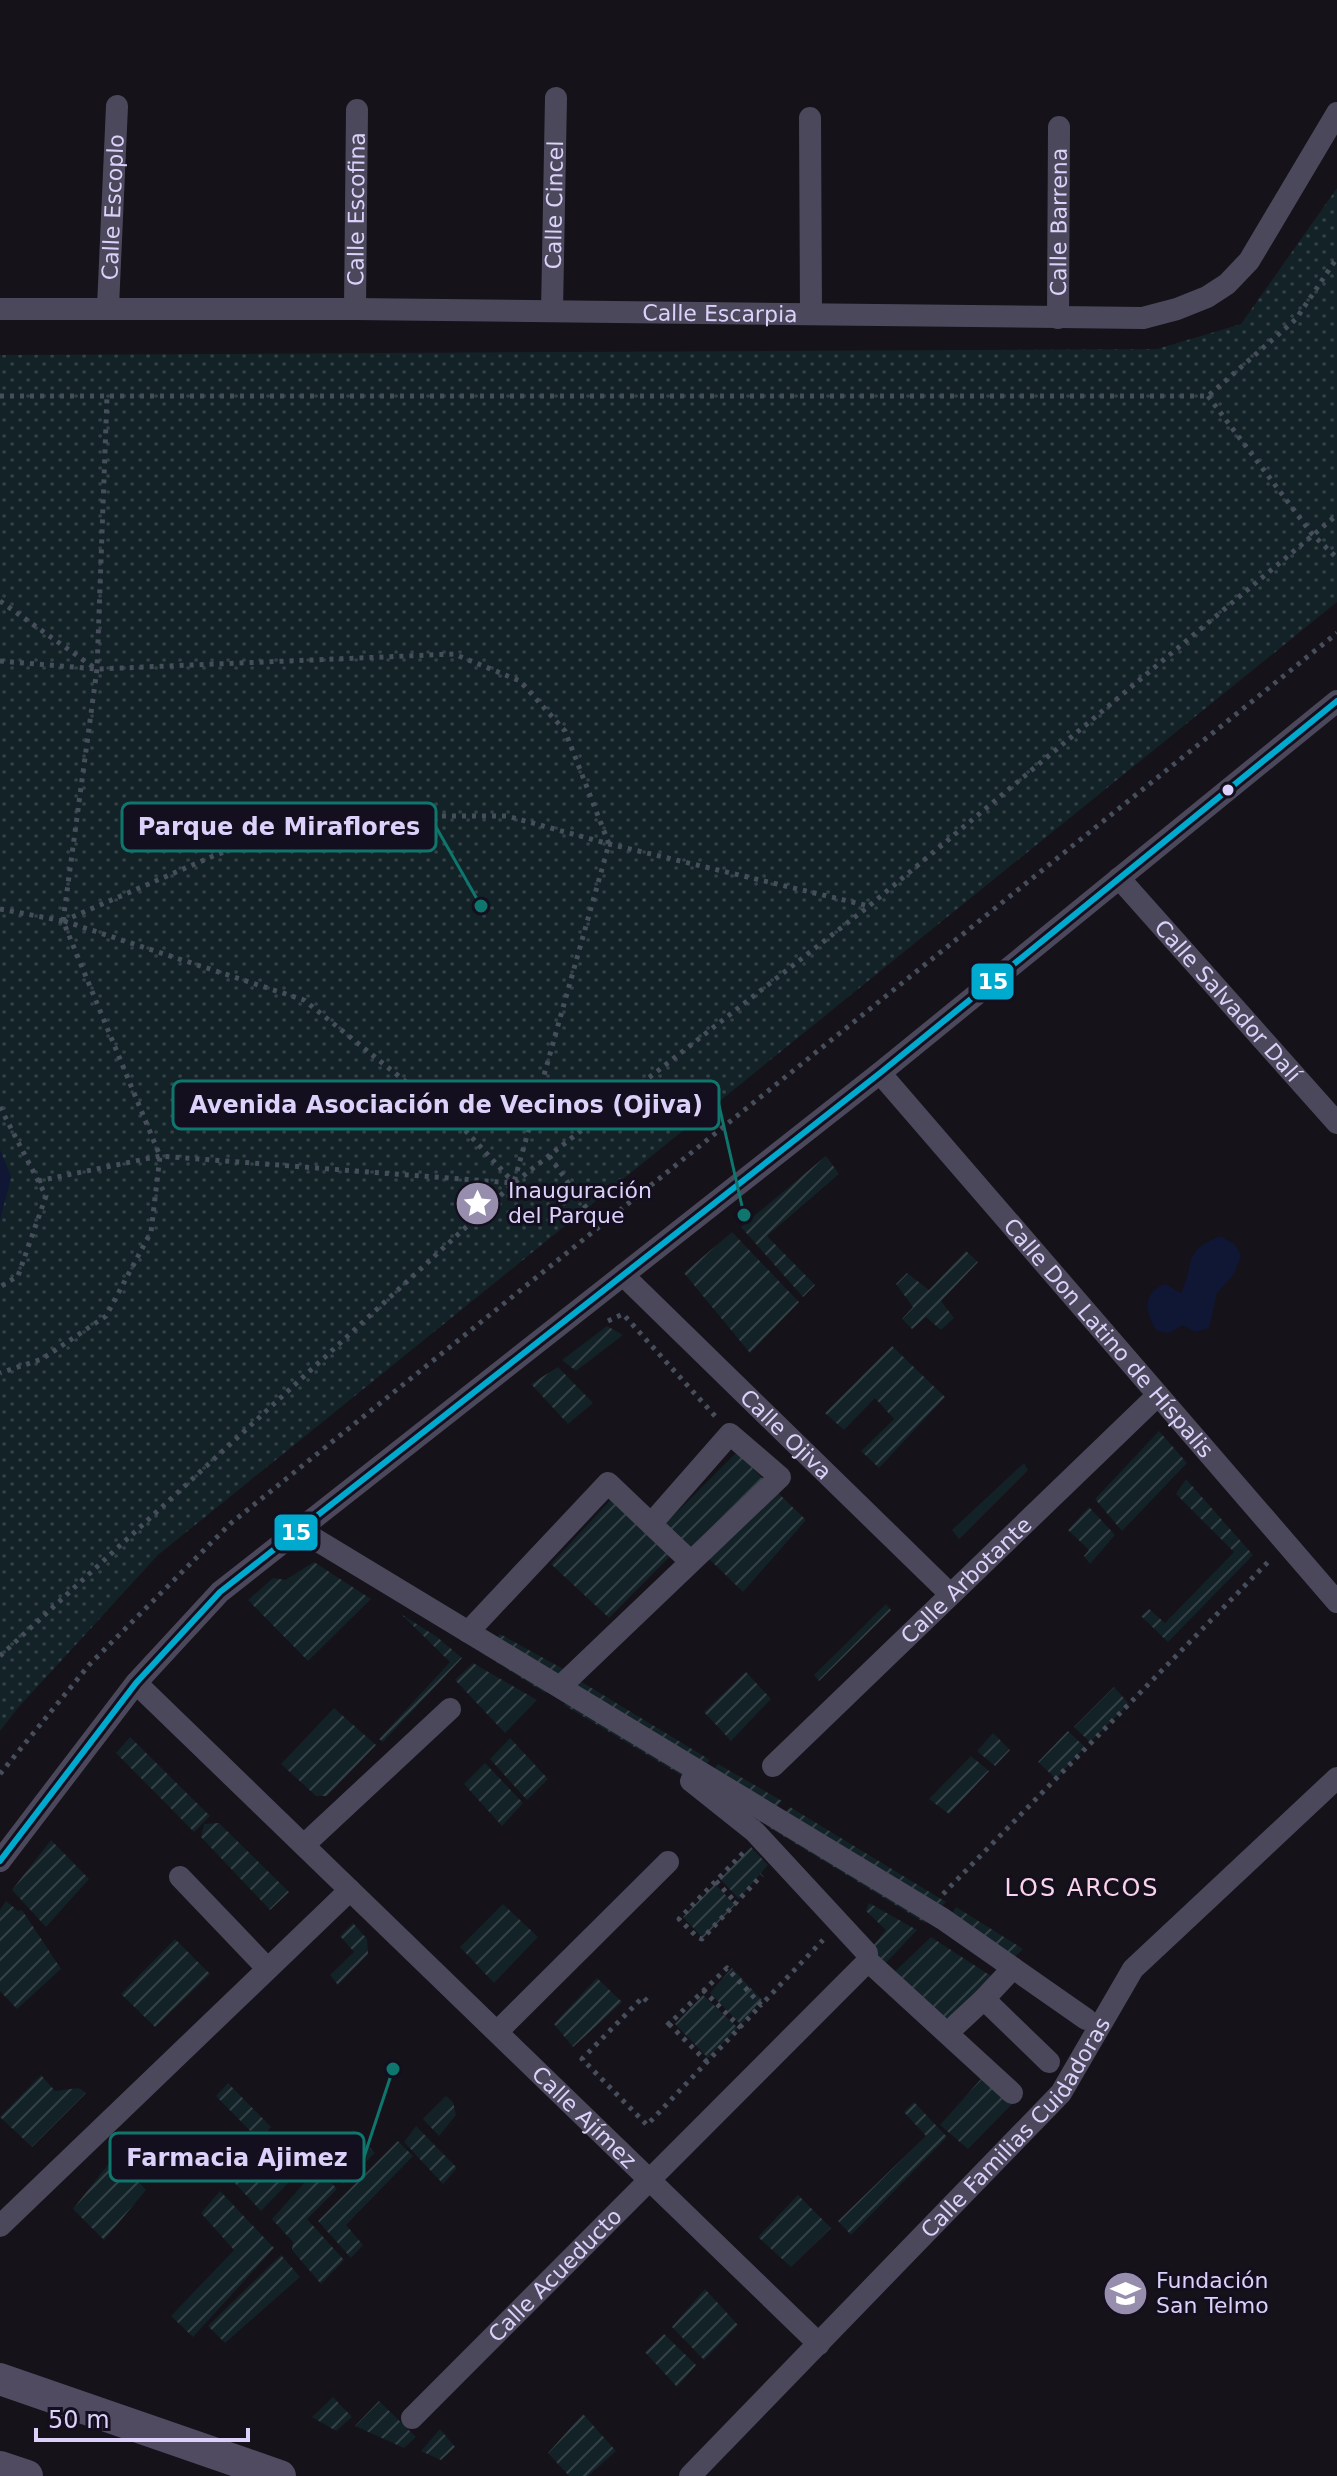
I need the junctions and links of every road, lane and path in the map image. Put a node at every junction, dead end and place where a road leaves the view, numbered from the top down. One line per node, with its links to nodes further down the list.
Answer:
1 (556, 98): 11 (street, Calle Cincel)
2 (117, 106): 8 (street, Calle Escoplo)
3 (357, 110): 10 (street, Calle Escofina)
4 (1337, 113): 13 (street, Calle Escarpia)
5 (810, 118): 12 (street)
6 (1059, 127): 13 (street, Calle Barrena)
7 (1337, 258): 15 (path)
8 (108, 307): 9 (street, Calle Escarpia); 10 (street, Calle Escarpia)
9 (0, 309)
10 (355, 309): 11 (street, Calle Escarpia)
11 (552, 311): 12 (street, Calle Escarpia)
12 (811, 314): 13 (street, Calle Escarpia)
13 (1058, 318)
14 (0, 396): 16 (path)
15 (1208, 396): 16 (path); 18 (path)
16 (107, 397): 23 (path)
17 (1337, 515): 18 (path)
18 (1312, 534): 19 (path); 27 (path)
19 (1337, 558)
20 (0, 601): 23 (path)
21 (1337, 633): 37 (path)
22 (0, 661): 23 (path)
23 (97, 669): 25 (path); 29 (path)
24 (1337, 701): 26 (street)
25 (609, 844): 27 (path); 29 (path); 36 (path)
26 (1119, 878): 30 (street); 32 (street, Calle Salvador Dalí)
27 (869, 906): 34 (path)
28 (0, 909): 29 (path)
29 (63, 921): 33 (path); 36 (path)
30 (880, 1073): 38 (street); 42 (street, Calle Don Latino de Híspalis)
31 (0, 1107): 35 (path)
32 (1337, 1123)
33 (160, 1156): 35 (path); 36 (path); 41 (path)
34 (549, 1156): 36 (path); 37 (path)
35 (38, 1181): 39 (path)
36 (514, 1183): 51 (path)
37 (600, 1227): 57 (path)
38 (623, 1275): 45 (street); 48 (street, Calle Ojiva)
39 (0, 1287)
40 (596, 1325): 43 (path)
41 (0, 1373)
42 (1158, 1395): 46 (street, Calle Don Latino de Híspalis); 48 (street, Calle Arbotante)
43 (736, 1440): 44 (street); 47 (street)
44 (651, 1524): 47 (street); 50 (street)
45 (300, 1530): 50 (street); 52 (street)
46 (1287, 1544): 49 (street, Calle Don Latino de Híspalis); 67 (path)
47 (691, 1562): 53 (street)
48 (950, 1594): 55 (street, Calle Arbotante)
49 (1337, 1602)
50 (468, 1632): 53 (street)
51 (0, 1656)
52 (136, 1683): 59 (street, Calle Ajímez); 60 (street)
53 (560, 1687): 56 (street)
54 (450, 1709): 59 (street)
55 (773, 1766)
56 (700, 1772): 67 (street); 68 (street)
57 (0, 1774)
58 (1337, 1778): 85 (street, Calle Familias Cuidadoras)
59 (304, 1845): 65 (street, Calle Ajímez)
60 (0, 1861)
61 (668, 1862): 79 (street)
62 (770, 1866): 66 (path)
63 (180, 1877): 70 (street)
64 (715, 1884): 66 (path)
65 (350, 1890): 70 (street); 79 (street, Calle Ajímez)
66 (736, 1904): 66 (path)
67 (927, 1910): 71 (street)
68 (868, 1957): 82 (street); 83 (street, Calle Acueducto)
69 (800, 1962): 75 (path)
70 (267, 1968): 84 (street)
71 (1013, 1968): 73 (street); 76 (street)
72 (703, 1990): 75 (path); 78 (path); 80 (path)
73 (984, 1999): 77 (street); 81 (street)
74 (647, 2001): 80 (path)
75 (761, 2005): 78 (path)
76 (1086, 2019)
77 (956, 2025)
78 (741, 2028): 80 (path)
79 (497, 2032): 83 (street, Calle Ajímez)
80 (707, 2062)
81 (1049, 2062)
82 (1012, 2093)
83 (650, 2180): 85 (street, Calle Ajímez); 87 (street, Calle Acueducto)
84 (0, 2226)
85 (819, 2344): 91 (street, Calle Familias Cuidadoras)
86 (0, 2379): 90 (street)
87 (412, 2418)
88 (0, 2467): 89 (street)
89 (27, 2476)
90 (280, 2476)
91 (690, 2476)

